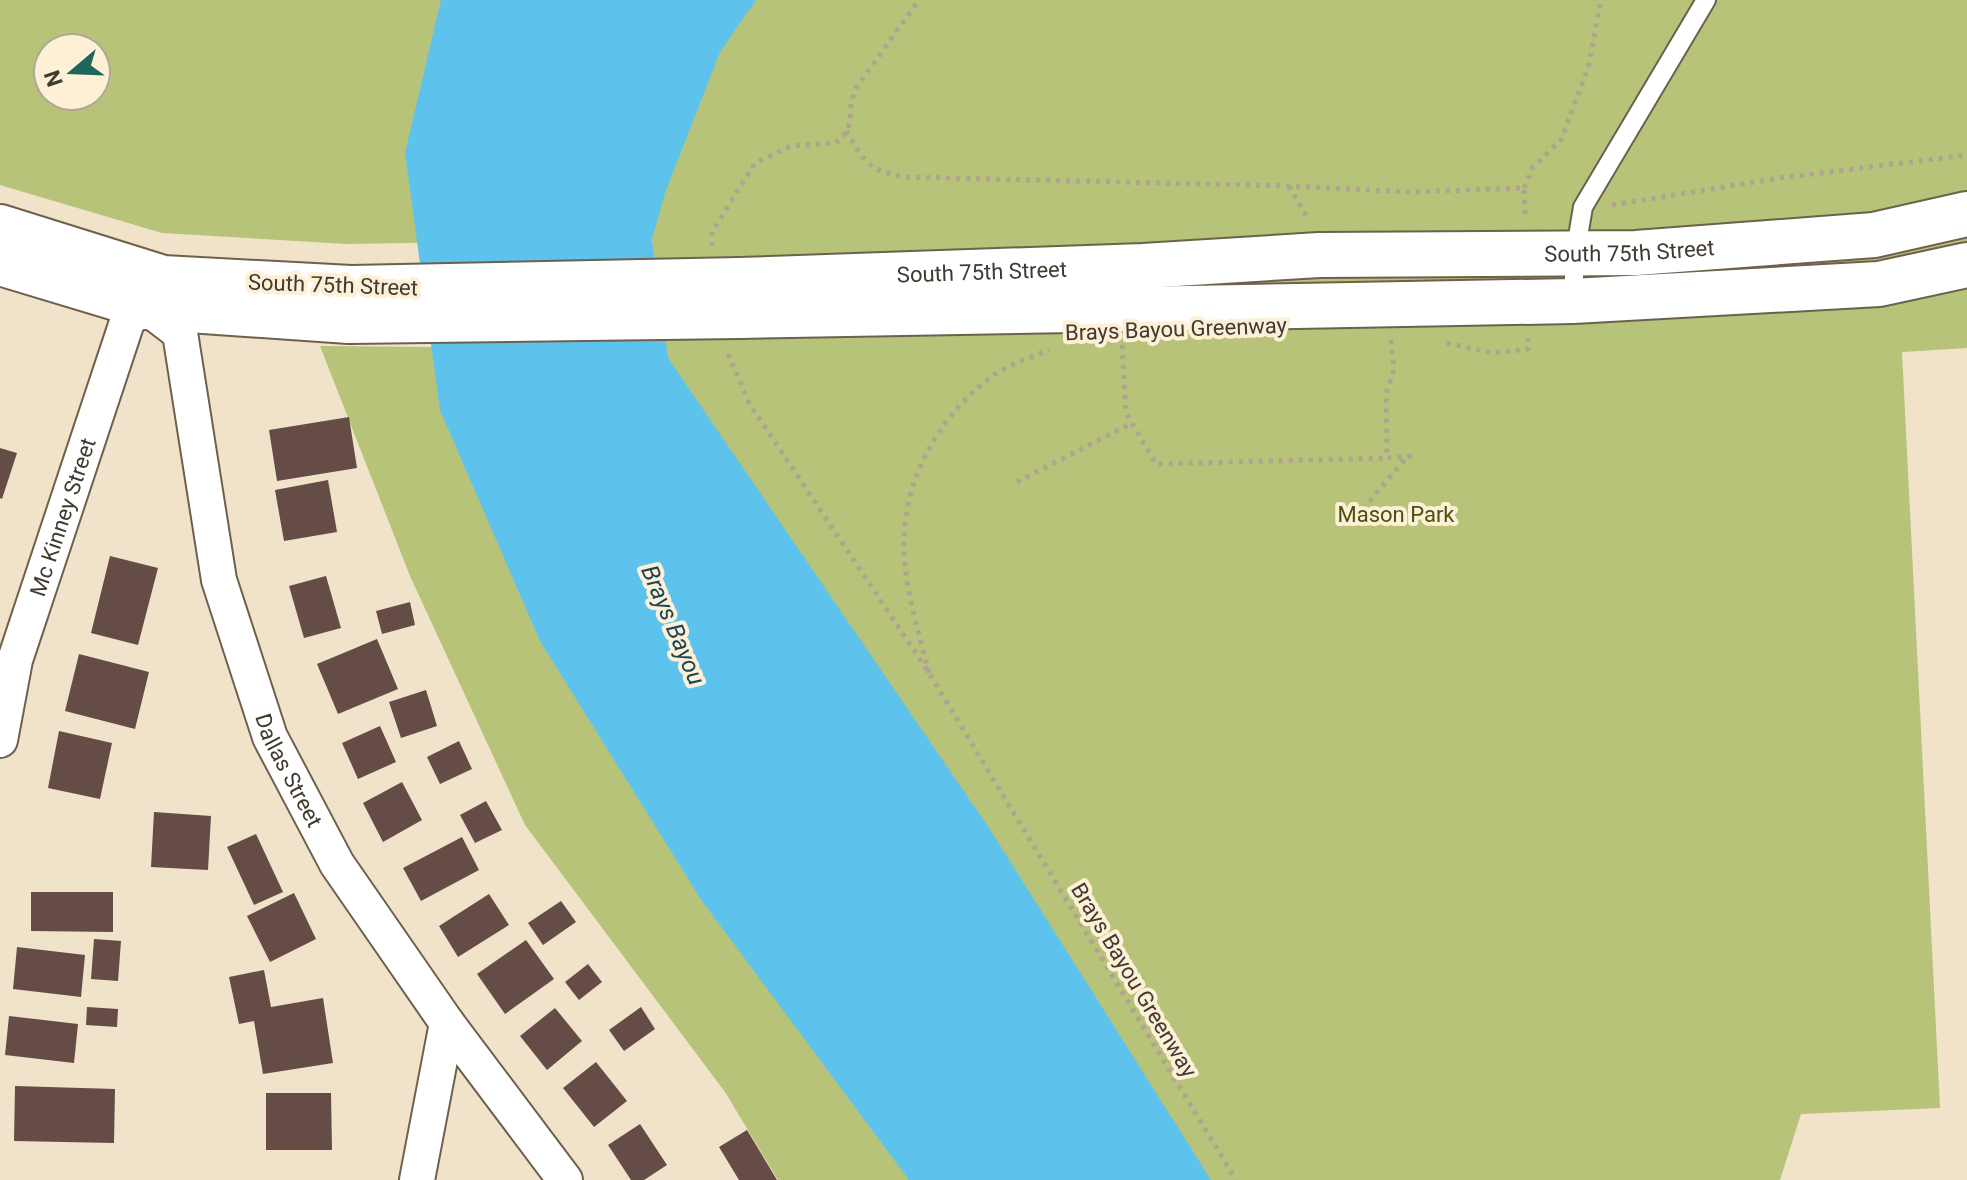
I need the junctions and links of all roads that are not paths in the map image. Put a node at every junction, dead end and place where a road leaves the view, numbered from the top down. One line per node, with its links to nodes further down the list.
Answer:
1 (1706, 0): 4 (lane)
2 (1967, 214): 4 (main road, South 75th Street)
3 (0, 227): 9 (main road, South 75th Street)
4 (1575, 254): 7 (main road, South 75th Street); 8 (lane)
5 (0, 263): 10 (main road, South 75th Street)
6 (1967, 265): 8 (main road, South 75th Street)
7 (729, 299): 8 (main road, South 75th Street); 9 (main road, South 75th Street, bridge)
8 (1573, 301)
9 (350, 304): 10 (main road, South 75th Street)
10 (146, 307): 11 (street, Mc Kinney Street); 12 (street, Dallas Street)
11 (0, 740)
12 (447, 1023): 13 (street); 15 (street, Dallas Street)
13 (417, 1180)
14 (556, 1180): 15 (street)
15 (565, 1180)

